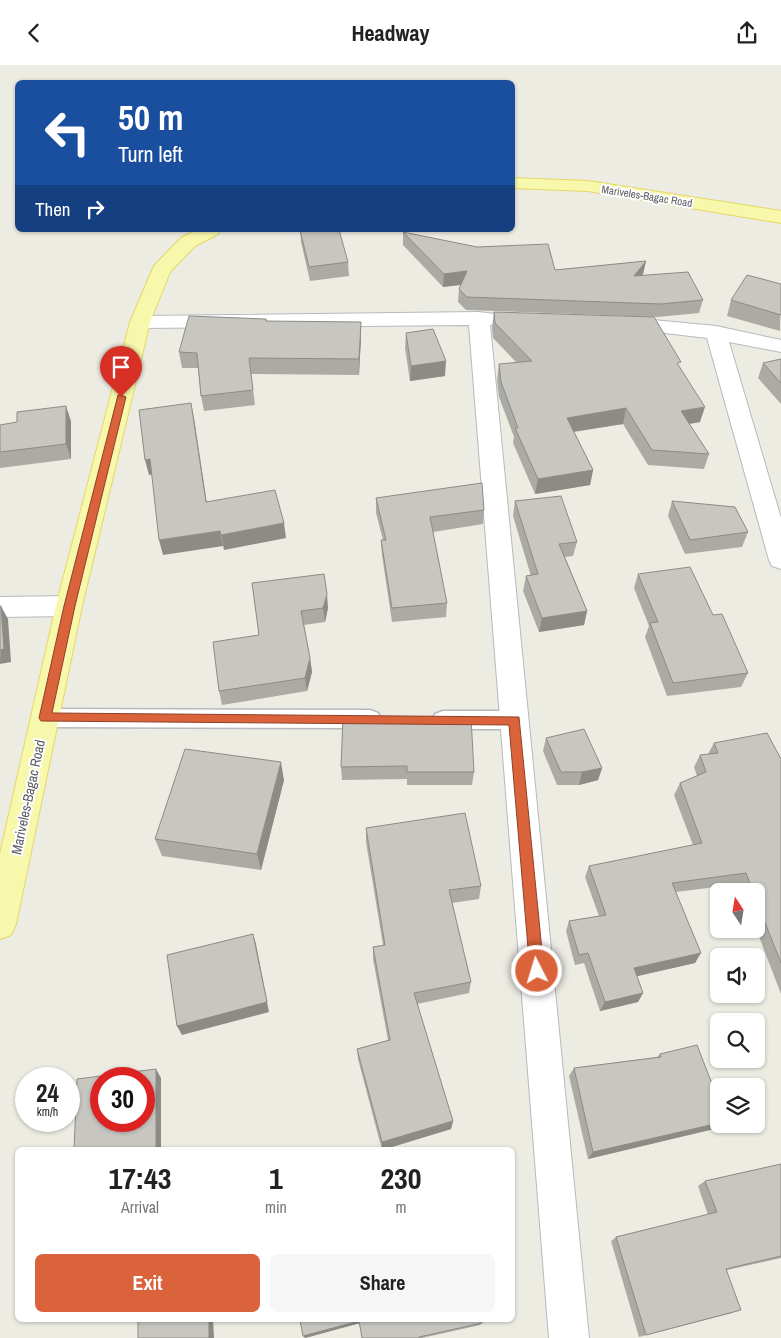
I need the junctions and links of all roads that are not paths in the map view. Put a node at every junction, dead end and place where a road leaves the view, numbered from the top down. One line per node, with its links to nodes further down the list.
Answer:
1 (515, 183): 2 (main road, Mariveles-Bagac Road)
2 (781, 217)
3 (207, 232): 6 (main road, Mariveles-Bagac Road)
4 (479, 318): 5 (street); 6 (street); 16 (street)
5 (518, 320)
6 (140, 322): 11 (main road, Mariveles-Bagac Road)
7 (606, 323): 8 (street)
8 (716, 332): 9 (street); 10 (street)
9 (781, 346)
10 (781, 560)
11 (69, 606): 12 (street); 13 (main road, Mariveles-Bagac Road)
12 (0, 607)
13 (45, 718): 14 (lane); 17 (main road, Mariveles-Bagac Road)
14 (385, 719)
15 (425, 720): 16 (lane)
16 (515, 720): 18 (street)
17 (0, 924)
18 (569, 1338)

